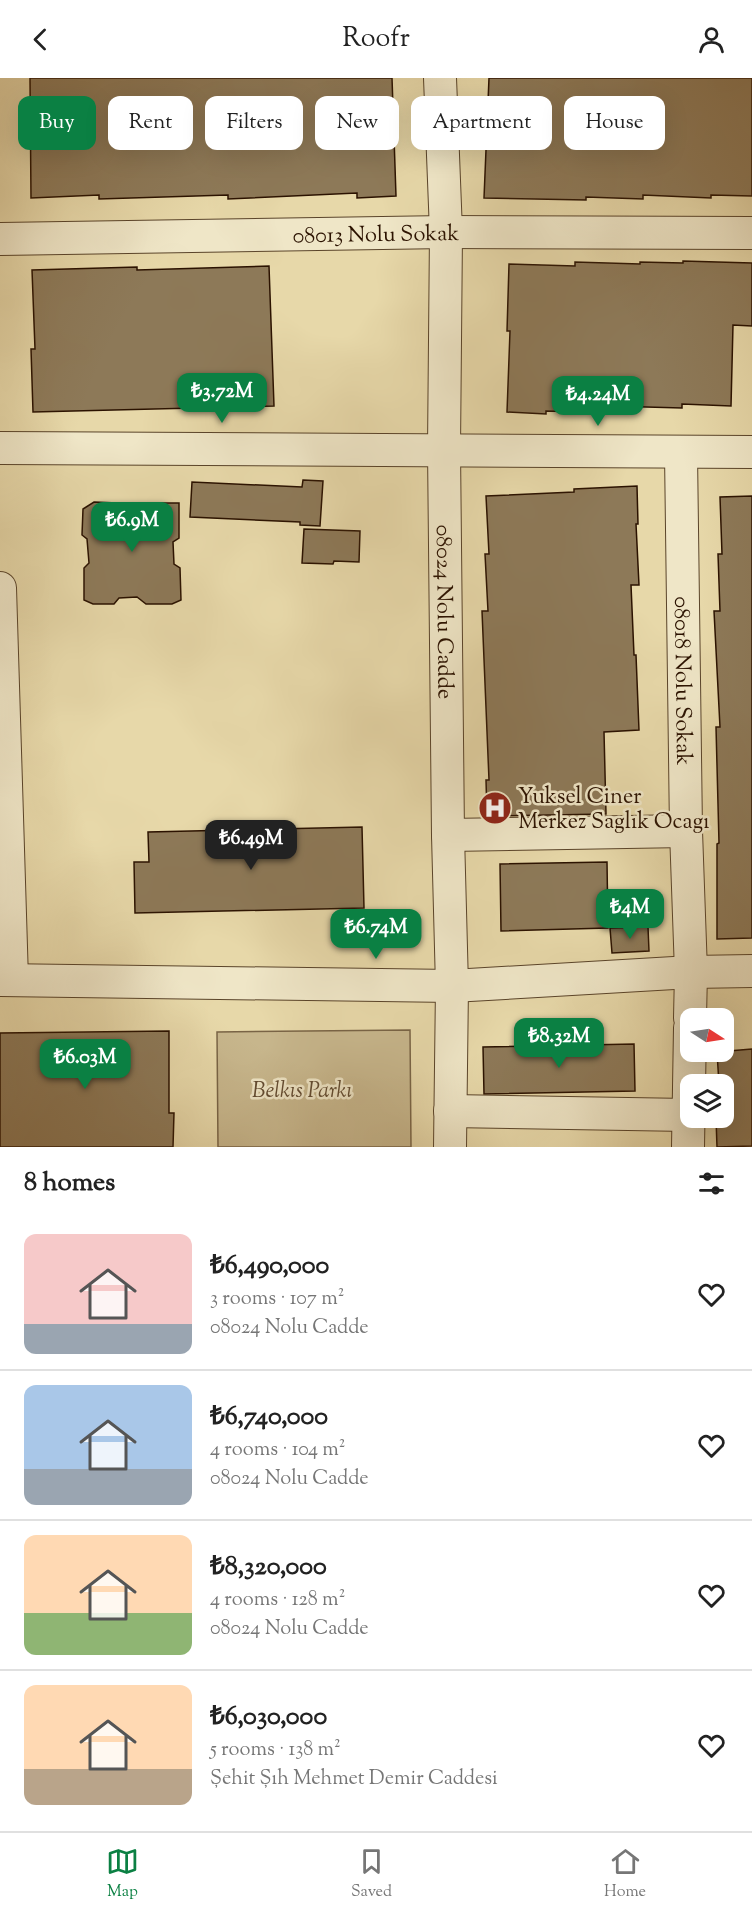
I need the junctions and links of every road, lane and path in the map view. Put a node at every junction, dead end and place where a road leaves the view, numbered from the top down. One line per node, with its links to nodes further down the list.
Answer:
1 (440, 78): 2 (street, 08024 Nolu Cadde)
2 (446, 232): 3 (street, 08013 Nolu Sokak); 4 (street, 08013 Nolu Sokak); 6 (street, 08024 Nolu Cadde)
3 (752, 233)
4 (0, 239)
5 (0, 448): 6 (street)
6 (444, 449): 8 (street); 11 (street, 08024 Nolu Cadde)
7 (752, 452): 8 (street)
8 (681, 453): 10 (street, 08018 Nolu Sokak)
9 (0, 588): 14 (street)
10 (686, 831): 11 (street); 13 (street, 08018 Nolu Sokak)
11 (448, 835): 15 (street, 08024 Nolu Cadde)
12 (752, 971): 13 (street)
13 (691, 972): 15 (street); 16 (street, 08018 Nolu Sokak)
14 (6, 980): 15 (street)
15 (452, 986): 17 (street, 08024 Nolu Cadde)
16 (690, 1008)
17 (450, 1111): 18 (street); 20 (street, 08024 Nolu Cadde)
18 (680, 1115)
19 (688, 1128): 21 (street)
20 (450, 1147)
21 (688, 1147)

